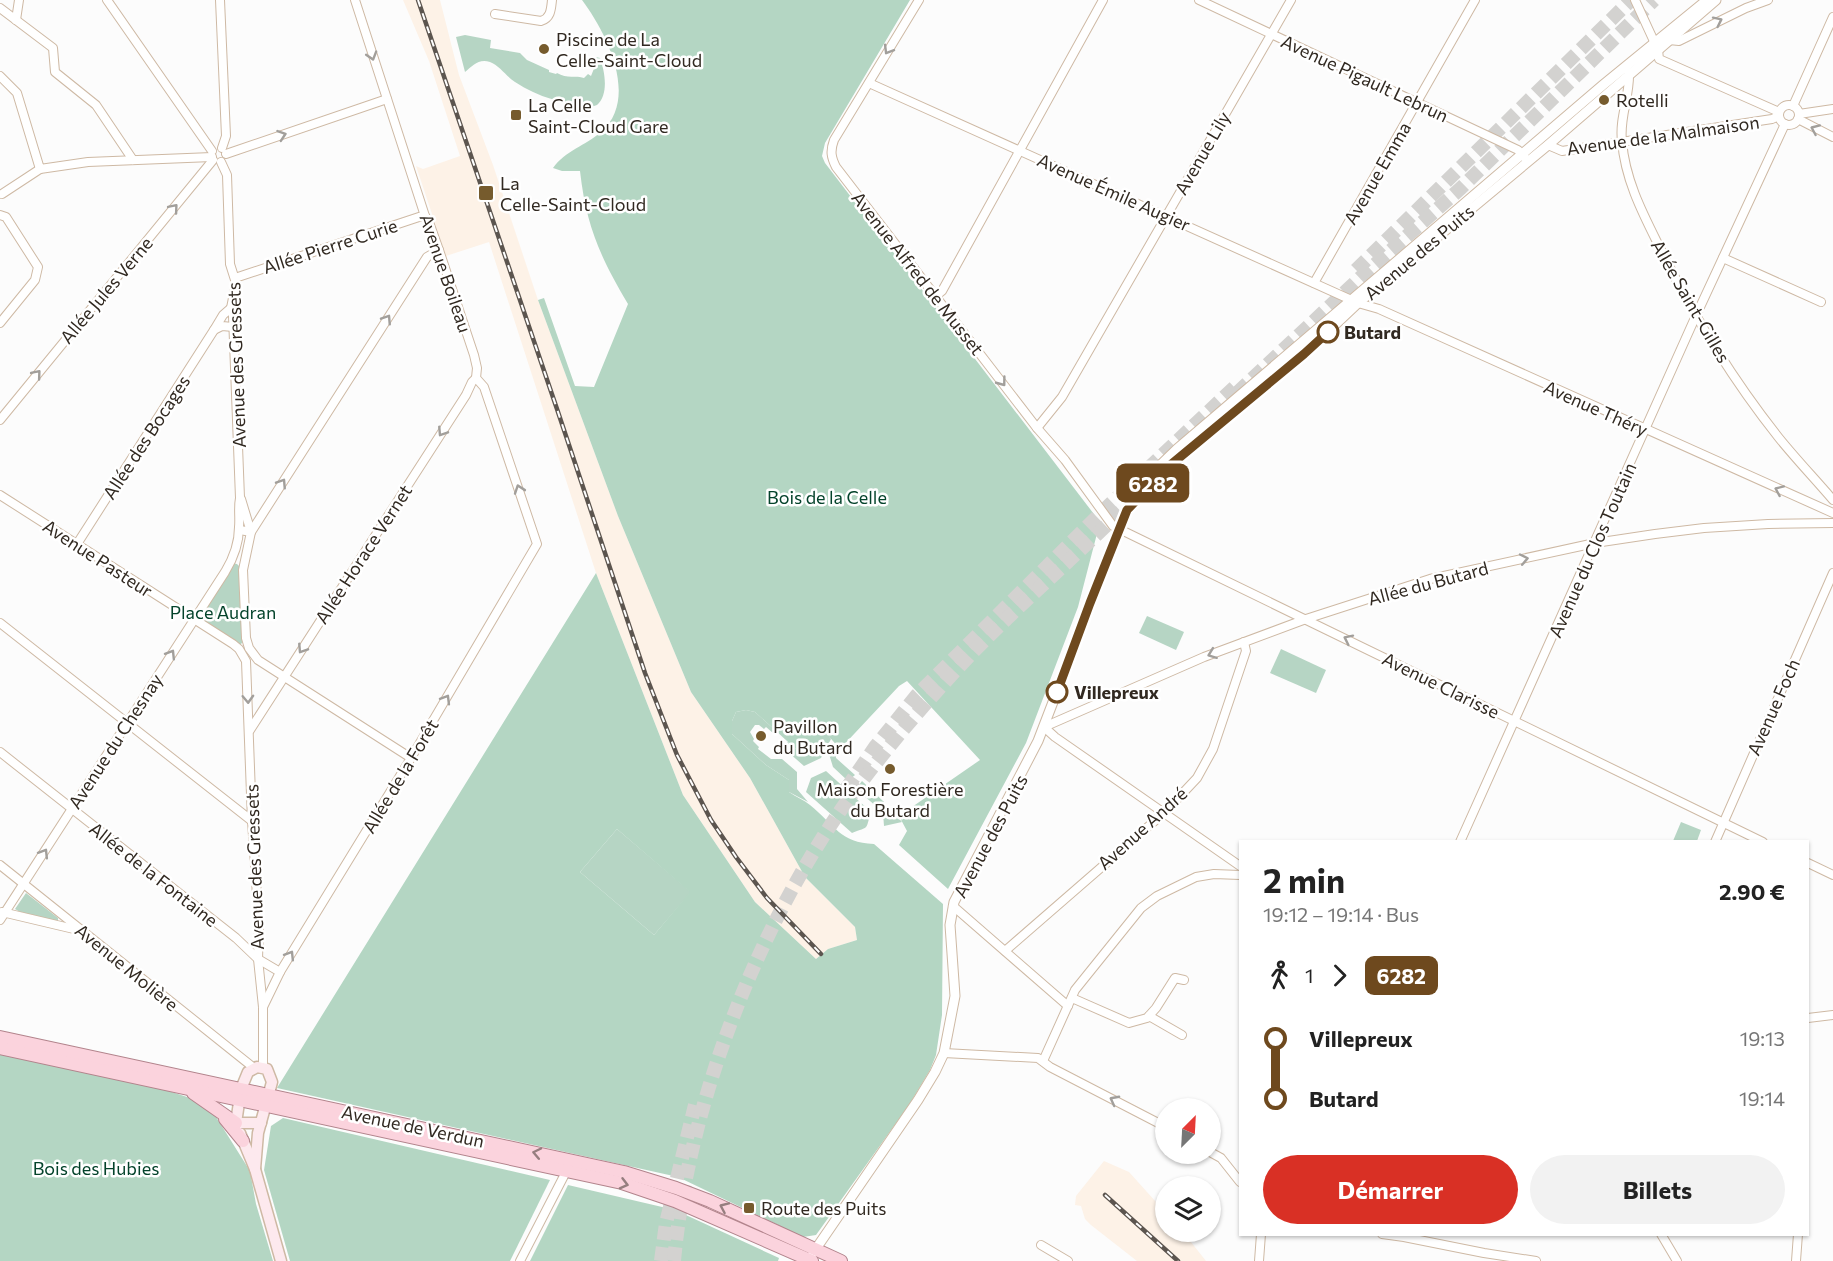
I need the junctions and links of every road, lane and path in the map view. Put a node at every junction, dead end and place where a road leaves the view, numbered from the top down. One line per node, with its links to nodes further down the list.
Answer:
1 (19, 0): 18 (street)
2 (107, 0): 38 (street)
3 (220, 0): 37 (street)
4 (355, 0): 25 (street, Avenue Boileau, one-way to 25)
5 (552, 0): 16 (street)
6 (919, 0): 24 (street, Avenue Alfred de Musset, one-way to 24)
7 (1103, 0): 36 (street)
8 (1199, 0): 19 (street, Avenue Pigault Lebrun)
9 (1291, 0): 19 (street, Avenue Lily)
10 (1475, 0): 26 (street, Avenue Emma)
11 (1635, 0): 21 (street)
12 (1707, 0): 21 (street, Avenue des Puits)
13 (1716, 0): 20 (street, Avenue des Puits)
14 (1768, 0): 20 (street, one-way to 14)
15 (0, 8): 18 (street)
16 (495, 14)
17 (1833, 17): 28 (street)
18 (16, 20): 40 (street)
19 (1272, 34): 26 (street, Avenue Pigault Lebrun); 45 (street, Avenue Lily)
20 (1669, 40): 21 (street, Avenue des Puits)
21 (1656, 46): 22 (street, Avenue des Puits); 27 (street, Avenue des Puits); 30 (street)
22 (1629, 74): 27 (street, Avenue des Puits); 34 (street, Allée Saint-Gilles)
23 (0, 76): 41 (street)
24 (869, 83): 36 (street, Avenue Émile Augier); 50 (street, Avenue Alfred de Musset)
25 (387, 99): 37 (street, one-way to 25); 44 (street, Avenue Boileau)
26 (1417, 102): 39 (street, Avenue Pigault Lebrun); 49 (street, Avenue Emma)
27 (1588, 104): 35 (street, Avenue des Puits); 39 (street, Avenue des Puits)
28 (1793, 106): 30 (street); 31 (street)
29 (1833, 109): 31 (street)
30 (1779, 114): 32 (street); 34 (street, Avenue de la Malmaison)
31 (1799, 117): 32 (street); 33 (street, one-way to 31)
32 (1785, 124): 47 (street, Avenue du Clos Toutain)
33 (1833, 137)
34 (1622, 141): 35 (street, Avenue de la Malmaison); 54 (street, Allée Saint-Gilles)
35 (1548, 145): 39 (street, Avenue des Puits)
36 (1020, 150): 45 (street, Avenue Émile Augier); 50 (street)
37 (224, 151): 38 (street, Allée Jules Verne); 38 (street)
38 (215, 158): 40 (street); 48 (street, Avenue des Gressets); 59 (street, Allée Jules Verne, one-way to 38)
39 (1525, 158): 51 (street, Avenue des Puits)
40 (133, 160): 41 (street)
41 (40, 169): 42 (street)
42 (2, 194)
43 (0, 214): 55 (street)
44 (425, 216): 46 (street, Avenue Boileau); 48 (street, Allée Pierre Curie)
45 (1166, 216): 49 (street, Avenue Émile Augier); 60 (street, Avenue Lily)
46 (439, 250): 58 (street, Avenue Boileau); 69 (street, one-way to 46)
47 (1724, 258): 52 (street); 54 (street, Avenue du Clos Toutain)
48 (235, 278): 53 (street, Avenue des Gressets)
49 (1314, 283): 51 (street, Avenue Émile Augier)
50 (936, 296): 60 (street, Avenue Alfred de Musset, one-way to 60)
51 (1355, 302): 61 (street, Avenue Théry); 67 (street, Avenue des Puits)
52 (1821, 302)
53 (231, 309): 56 (street, Avenue des Gressets); 57 (street, Allée des Bocages)
54 (1697, 316): 61 (street, Avenue du Clos Toutain); 64 (street, Allée Saint-Gilles)
55 (0, 323)
56 (233, 327): 57 (street); 63 (street, Avenue des Gressets)
57 (214, 330): 72 (street, Allée des Bocages)
58 (476, 378): 73 (street, Avenue Boileau, one-way to 58); 82 (street, Allée Horace Vernet, one-way to 82)
59 (0, 420)
60 (1037, 428): 67 (street, Avenue Alfred de Musset)
61 (1646, 430): 65 (street, Avenue Théry, one-way to 61); 71 (street, Avenue du Clos Toutain)
62 (0, 495): 72 (street, Avenue Pasteur)
63 (240, 498): 68 (street, Avenue des Gressets); 69 (street, Avenue des Gressets)
64 (1833, 500)
65 (1833, 513)
66 (1833, 523): 71 (street, Allée du Butard)
67 (1118, 529): 78 (street, Avenue Clarisse); 85 (street, Avenue des Puits)
68 (240, 530): 69 (street); 70 (street, Avenue des Gressets)
69 (251, 532): 75 (street, Avenue des Gressets)
70 (238, 539): 74 (street, Avenue du Chesnay)
71 (1595, 543): 78 (street, Allée du Butard, one-way to 71); 83 (street, Avenue du Clos Toutain)
72 (77, 544): 77 (street, Avenue Pasteur)
73 (537, 544): 88 (street, Allée de la Forêt, one-way to 73)
74 (230, 563): 75 (street); 77 (street, Avenue du Chesnay)
75 (243, 570): 82 (street, Avenue des Gressets)
76 (1833, 573): 92 (street, Avenue Foch)
77 (193, 619): 81 (street, Avenue Pasteur); 84 (street, Avenue du Chesnay, one-way to 77)
78 (1306, 619): 80 (street, Allée du Butard); 83 (street, Avenue Clarisse, one-way to 78)
79 (0, 623): 84 (street)
80 (1244, 642): 85 (street, Allée du Butard, one-way to 85); 90 (street, Avenue André)
81 (247, 667): 86 (street, Avenue des Gressets, one-way to 86)
82 (284, 676): 86 (street, Allée Horace Vernet); 88 (street)
83 (1514, 720): 92 (street, Avenue Clarisse); 93 (street, Avenue du Clos Toutain)
84 (127, 724): 89 (street, Avenue du Chesnay); 91 (street)
85 (1044, 727): 90 (street); 102 (street, Avenue des Puits)
86 (249, 731): 91 (street, Avenue des Gressets)
87 (0, 752): 89 (street, Allée de la Fontaine)
88 (411, 758): 107 (street, Allée de la Forêt, one-way to 88)
89 (71, 810): 101 (street, Avenue du Chesnay, one-way to 89); 106 (street, Allée de la Fontaine)
90 (1164, 812): 98 (street); 105 (street, Avenue André)
91 (252, 821): 106 (street, Avenue des Gressets)
92 (1723, 822): 94 (street, Avenue Foch); 95 (street, Avenue Clarisse)
93 (1461, 840)
94 (1716, 840)
95 (1759, 840)
96 (1809, 863): 100 (street)
97 (0, 865): 101 (street, Avenue Molière)
98 (1239, 865)
99 (1239, 875): 109 (street)
100 (1833, 875)
101 (24, 884): 103 (street, Avenue du Chesnay); 104 (street, Avenue Molière)
102 (953, 906): 105 (street); 118 (street, Avenue des Puits)
103 (1, 915): 104 (street)
104 (80, 930): 120 (street, Avenue Molière)
105 (1005, 951): 110 (street)
106 (258, 959): 107 (street, Allée de la Fontaine); 111 (street, Avenue des Gressets)
107 (279, 972): 111 (street, Allée de la Forêt)
108 (1184, 980): 113 (street)
109 (1072, 998): 110 (street); 113 (street)
110 (1068, 1006): 119 (street)
111 (263, 1007): 120 (street, Avenue des Gressets)
112 (1833, 1015): 114 (street)
113 (1149, 1016): 115 (street)
114 (1809, 1018)
115 (1182, 1035)
116 (0, 1037): 122 (main road, Avenue de Verdun)
117 (0, 1048): 121 (main road, Avenue de Verdun)
118 (944, 1053): 119 (street); 139 (street, Avenue des Puits)
119 (1043, 1061): 125 (street, one-way to 119)
120 (258, 1068): 122 (main road); 123 (main road)
121 (184, 1088): 122 (main road, Avenue de Verdun); 124 (main road)
122 (241, 1095): 123 (main road, Avenue de Verdun); 126 (main road)
123 (268, 1100): 127 (main road); 131 (main road, Avenue de Verdun); 139 (main road, Avenue de Verdun, one-way to 123)
124 (214, 1107): 126 (main road); 128 (main road)
125 (1155, 1121)
126 (236, 1123): 127 (main road); 128 (main road)
127 (261, 1124): 130 (main road)
128 (243, 1141): 130 (main road)
129 (1221, 1158): 132 (street)
130 (255, 1169): 140 (main road)
131 (567, 1170): 139 (main road, Avenue de Verdun, one-way to 139); 141 (street)
132 (1239, 1181)
133 (1261, 1236): 144 (street)
134 (1397, 1236): 138 (street)
135 (1662, 1236): 146 (street)
136 (1798, 1236): 147 (street)
137 (1041, 1245): 143 (street)
138 (1484, 1257): 145 (street)
139 (812, 1258): 142 (main road)
140 (281, 1261)
141 (520, 1261)
142 (841, 1261)
143 (1068, 1261)
144 (1259, 1261)
145 (1536, 1261)
146 (1677, 1261)
147 (1796, 1261)

